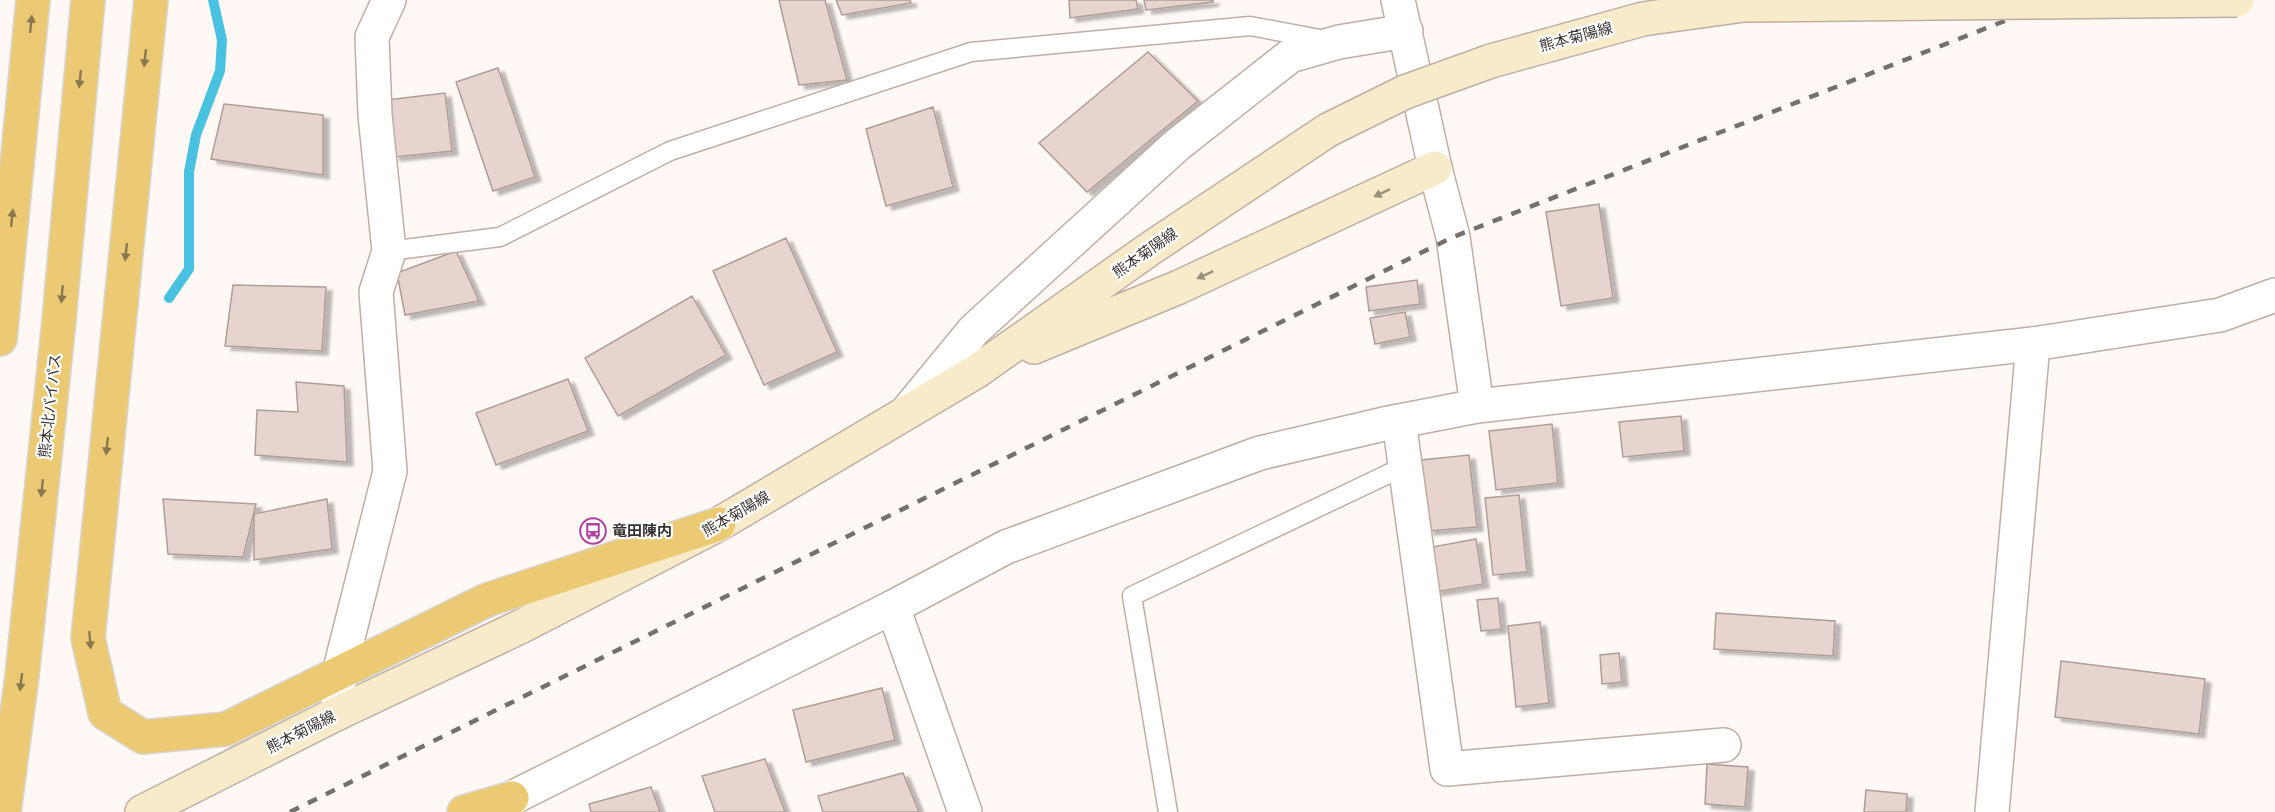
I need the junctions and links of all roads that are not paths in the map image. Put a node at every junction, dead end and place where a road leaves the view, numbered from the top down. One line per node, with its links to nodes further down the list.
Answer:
1 (33, 0): 12 (highway, one-way to 1)
2 (88, 0): 25 (highway, 熊本北バイパス, one-way to 25)
3 (150, 0): 21 (highway, one-way to 21)
4 (388, 0): 10 (street)
5 (1398, 0): 7 (street)
6 (2237, 0): 14 (main road, 熊本菊陽線, bridge)
7 (1406, 31): 8 (street); 9 (street)
8 (1339, 42): 10 (lane); 16 (street)
9 (1435, 168): 14 (main road, one-way to 14); 15 (street)
10 (389, 251): 21 (street)
11 (2275, 295): 13 (street)
12 (0, 339)
13 (2033, 344): 15 (street); 30 (street)
14 (976, 371): 16 (main road, 熊本菊陽線)
15 (1477, 406): 17 (street)
16 (906, 413): 19 (main road, 熊本菊陽線)
17 (1399, 421): 18 (street); 20 (street)
18 (1405, 466): 23 (street); 29 (lane)
19 (719, 524): 21 (highway); 22 (main road, 熊本菊陽線)
20 (893, 607): 24 (street); 28 (street)
21 (339, 673): 22 (street)
22 (338, 713): 26 (main road, 熊本菊陽線)
23 (1724, 745)
24 (505, 805): 27 (highway)
25 (4, 812)
26 (142, 812)
27 (464, 812)
28 (965, 812)
29 (1168, 812)
30 (1992, 812)

